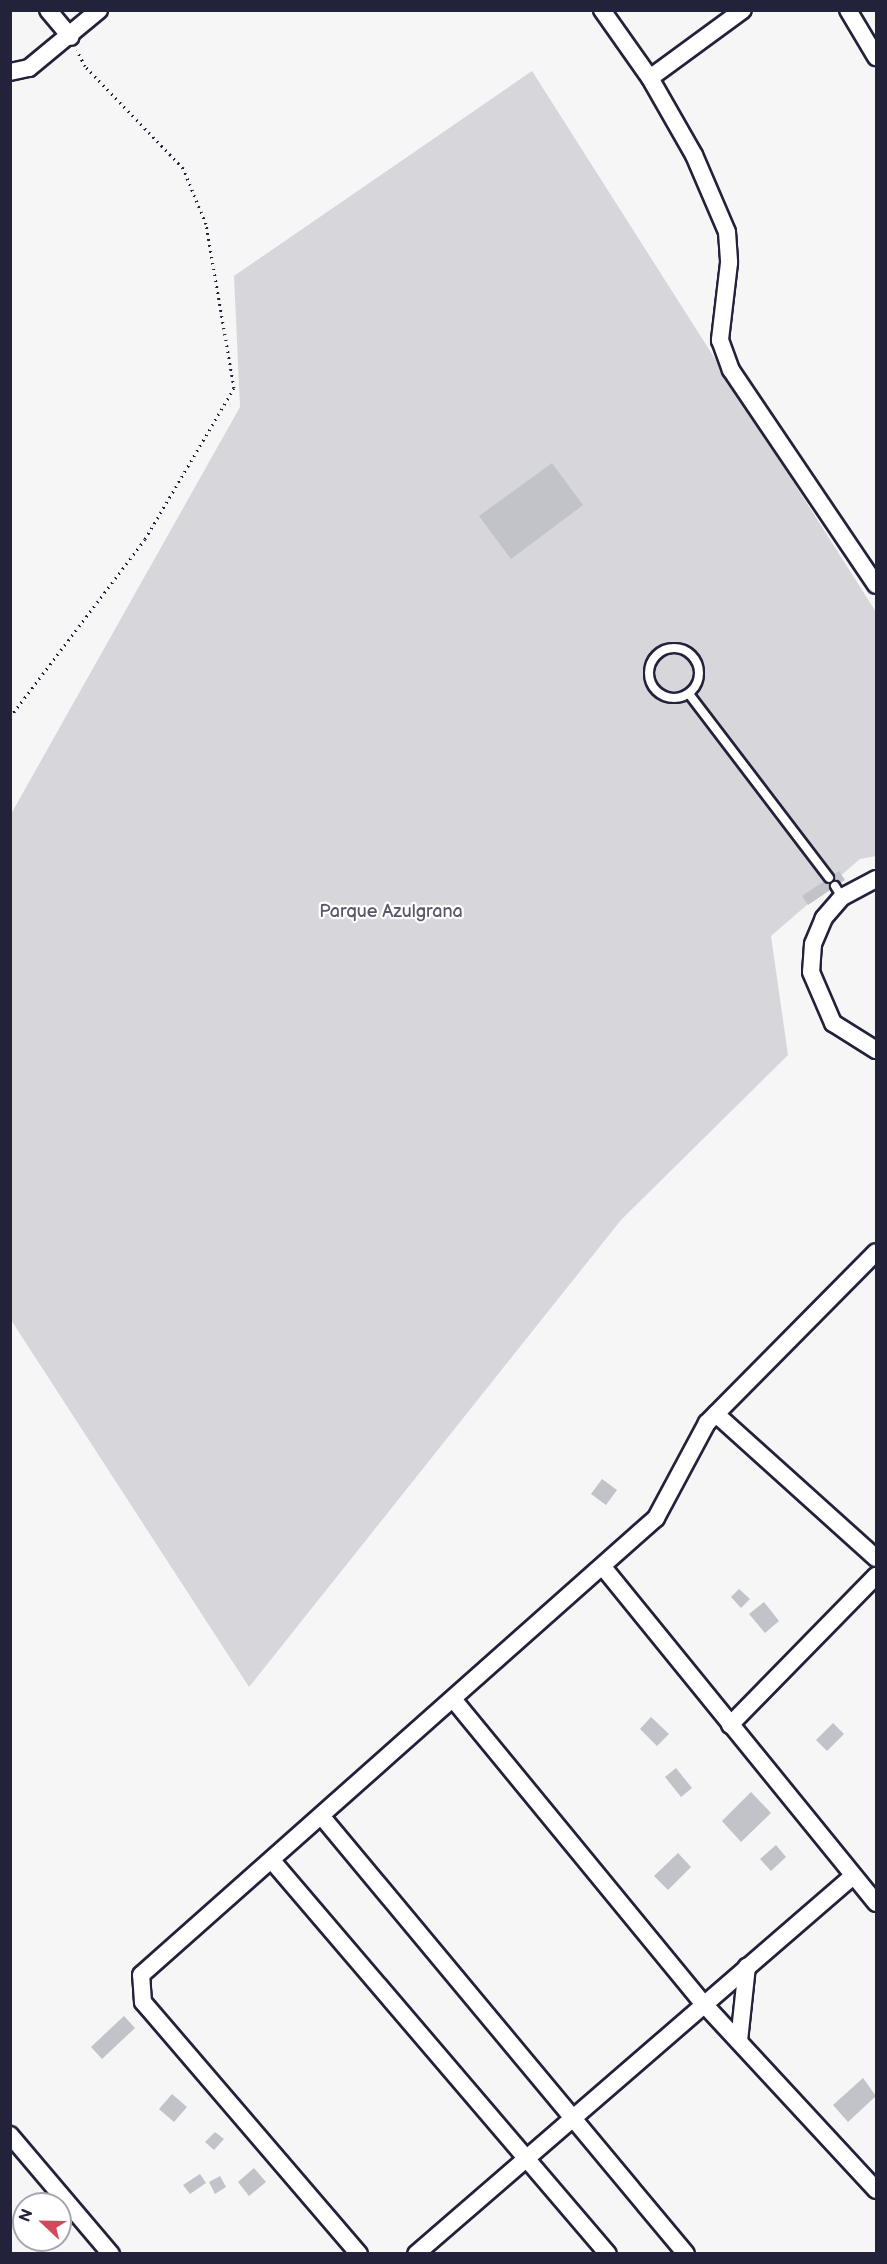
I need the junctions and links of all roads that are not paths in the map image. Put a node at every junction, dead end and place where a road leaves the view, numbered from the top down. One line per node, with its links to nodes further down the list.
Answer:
1 (48, 10): 6 (street)
2 (99, 10): 6 (street)
3 (603, 10): 9 (street)
4 (743, 10): 9 (street)
5 (848, 10): 7 (street)
6 (71, 38): 8 (street)
7 (876, 57)
8 (10, 72)
9 (650, 78): 10 (street)
10 (876, 585)
11 (689, 694): 11 (lane); 12 (lane)
12 (829, 878)
13 (876, 879): 14 (street)
14 (876, 1050)
15 (876, 1252): 16 (street)
16 (716, 1414): 17 (street); 18 (street)
17 (876, 1558)
18 (603, 1567): 20 (street); 21 (street)
19 (876, 1576): 21 (street)
20 (453, 1699): 22 (street); 27 (street)
21 (730, 1725): 24 (street)
22 (323, 1818): 23 (street); 29 (street)
23 (274, 1863): 31 (street); 34 (street)
24 (853, 1876): 25 (street); 26 (street)
25 (876, 1903)
26 (747, 1966): 27 (street); 28 (street)
27 (703, 2003): 28 (street); 29 (street)
28 (739, 2042): 32 (street)
29 (574, 2119): 31 (street); 37 (street)
30 (10, 2135): 33 (street)
31 (525, 2159): 35 (street); 36 (street)
32 (876, 2190)
33 (111, 2253)
34 (359, 2253)
35 (416, 2253)
36 (608, 2253)
37 (686, 2253)

